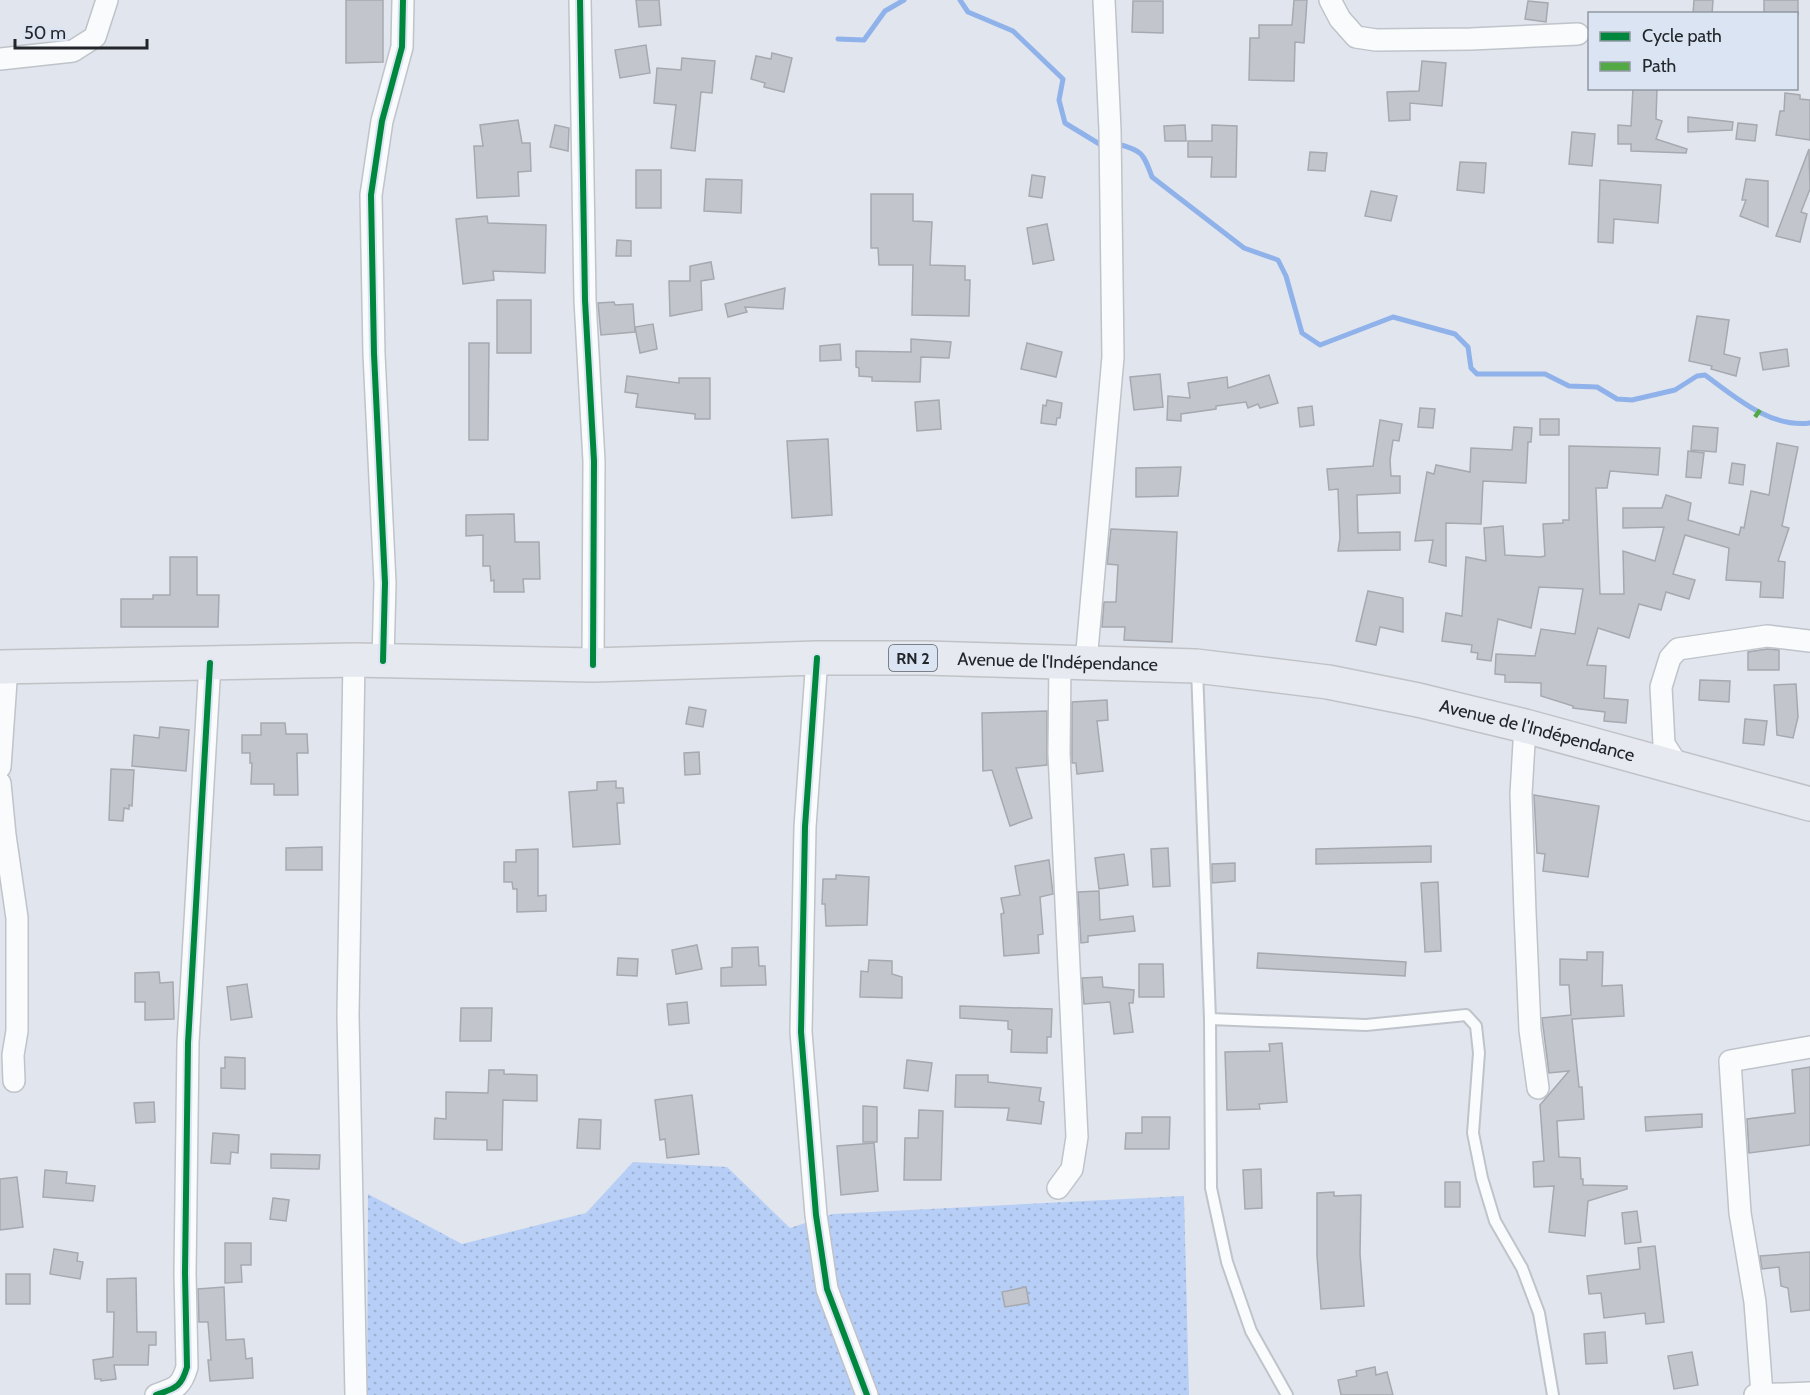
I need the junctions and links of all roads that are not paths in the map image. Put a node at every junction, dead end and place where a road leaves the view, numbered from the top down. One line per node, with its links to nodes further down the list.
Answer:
1 (106, 0): 7 (street)
2 (403, 0): 10 (street)
3 (580, 0): 13 (street)
4 (1104, 0): 11 (street)
5 (1330, 0): 6 (street)
6 (1578, 34)
7 (0, 58)
8 (1810, 641): 18 (street)
9 (817, 658): 11 (main road, Avenue de l'Indépendance / RN 2); 13 (main road, Avenue de l'Indépendance / RN 2); 30 (street)
10 (369, 661): 12 (main road, Avenue de l'Indépendance / RN 2); 13 (main road, Avenue de l'Indépendance / RN 2); 29 (street)
11 (1073, 662): 14 (main road, Avenue de l'Indépendance / RN 2); 25 (street)
12 (210, 663): 15 (main road, Avenue de l'Indépendance / RN 2); 28 (street)
13 (593, 664)
14 (1197, 666): 16 (main road, Avenue de l'Indépendance / RN 2); 21 (lane)
15 (3, 667): 17 (street)
16 (1525, 726): 18 (main road, Avenue de l'Indépendance / RN 2); 24 (street)
17 (0, 767)
18 (1680, 769): 20 (main road, Avenue de l'Indépendance / RN 2)
19 (0, 783): 23 (street)
20 (1810, 804)
21 (1210, 1019): 31 (lane); 32 (lane)
22 (1810, 1047): 27 (street)
23 (14, 1081)
24 (1538, 1088)
25 (1058, 1188)
26 (1810, 1393): 27 (street)
27 (1759, 1394)
28 (156, 1395)
29 (356, 1395)
30 (867, 1395)
31 (1287, 1395)
32 (1553, 1395)

